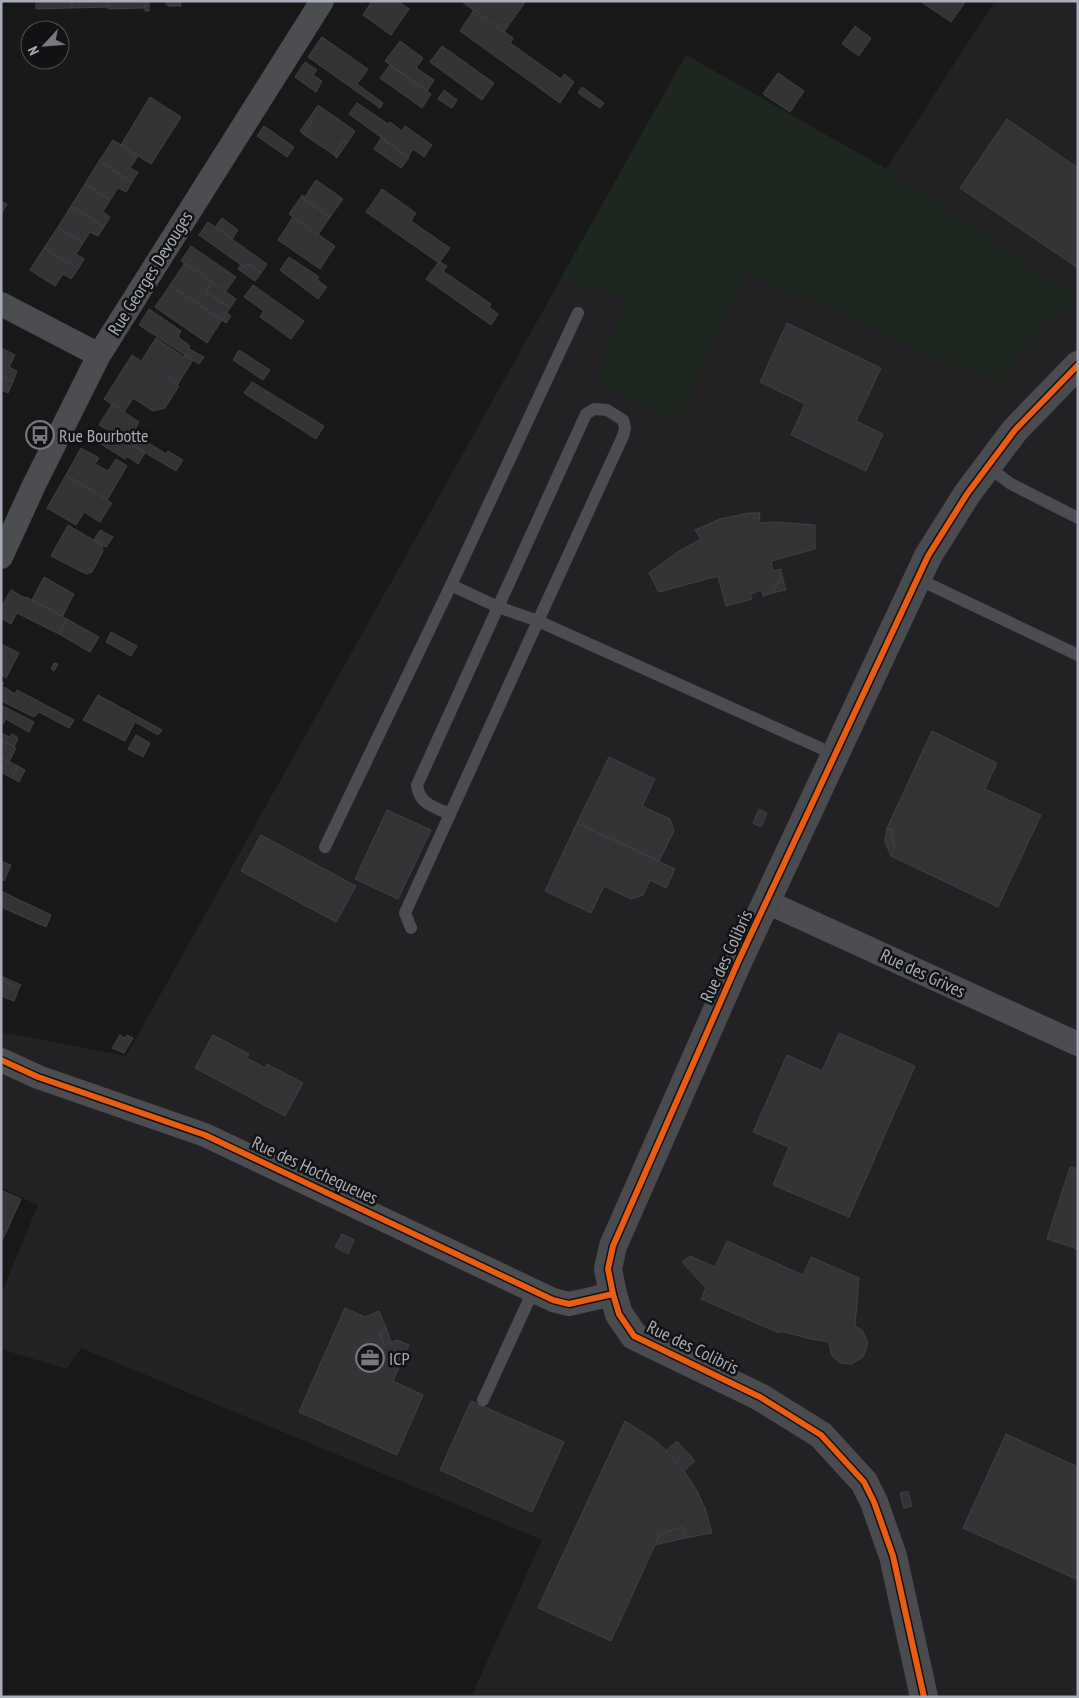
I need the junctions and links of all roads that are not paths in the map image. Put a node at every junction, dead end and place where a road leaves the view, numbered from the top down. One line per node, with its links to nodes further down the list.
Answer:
1 (322, 1): 4 (street, Rue Georges Devouges)
2 (1, 304): 4 (street)
3 (578, 313): 10 (lane)
4 (99, 355): 8 (street, Rue Georges Devouges)
5 (1078, 364): 6 (street, Rue des Colibris)
6 (987, 466): 7 (lane); 9 (street, Rue des Colibris)
7 (1078, 518)
8 (1, 557)
9 (918, 579): 13 (lane); 14 (street, Rue des Colibris)
10 (451, 585): 11 (lane); 16 (lane)
11 (498, 607): 12 (lane); 12 (lane); 15 (lane)
12 (538, 621): 14 (lane); 15 (lane)
13 (1078, 655)
14 (836, 755): 17 (street, Rue des Colibris)
15 (450, 814): 18 (lane)
16 (325, 848)
17 (767, 902): 19 (street, Rue des Grives); 22 (street, Rue des Colibris)
18 (411, 928)
19 (1078, 1044)
20 (1, 1060): 21 (street, Rue des Hochequeues)
21 (533, 1291): 22 (street, Rue des Hochequeues); 23 (lane)
22 (613, 1294): 24 (street, Rue des Colibris)
23 (483, 1400)
24 (924, 1697)

